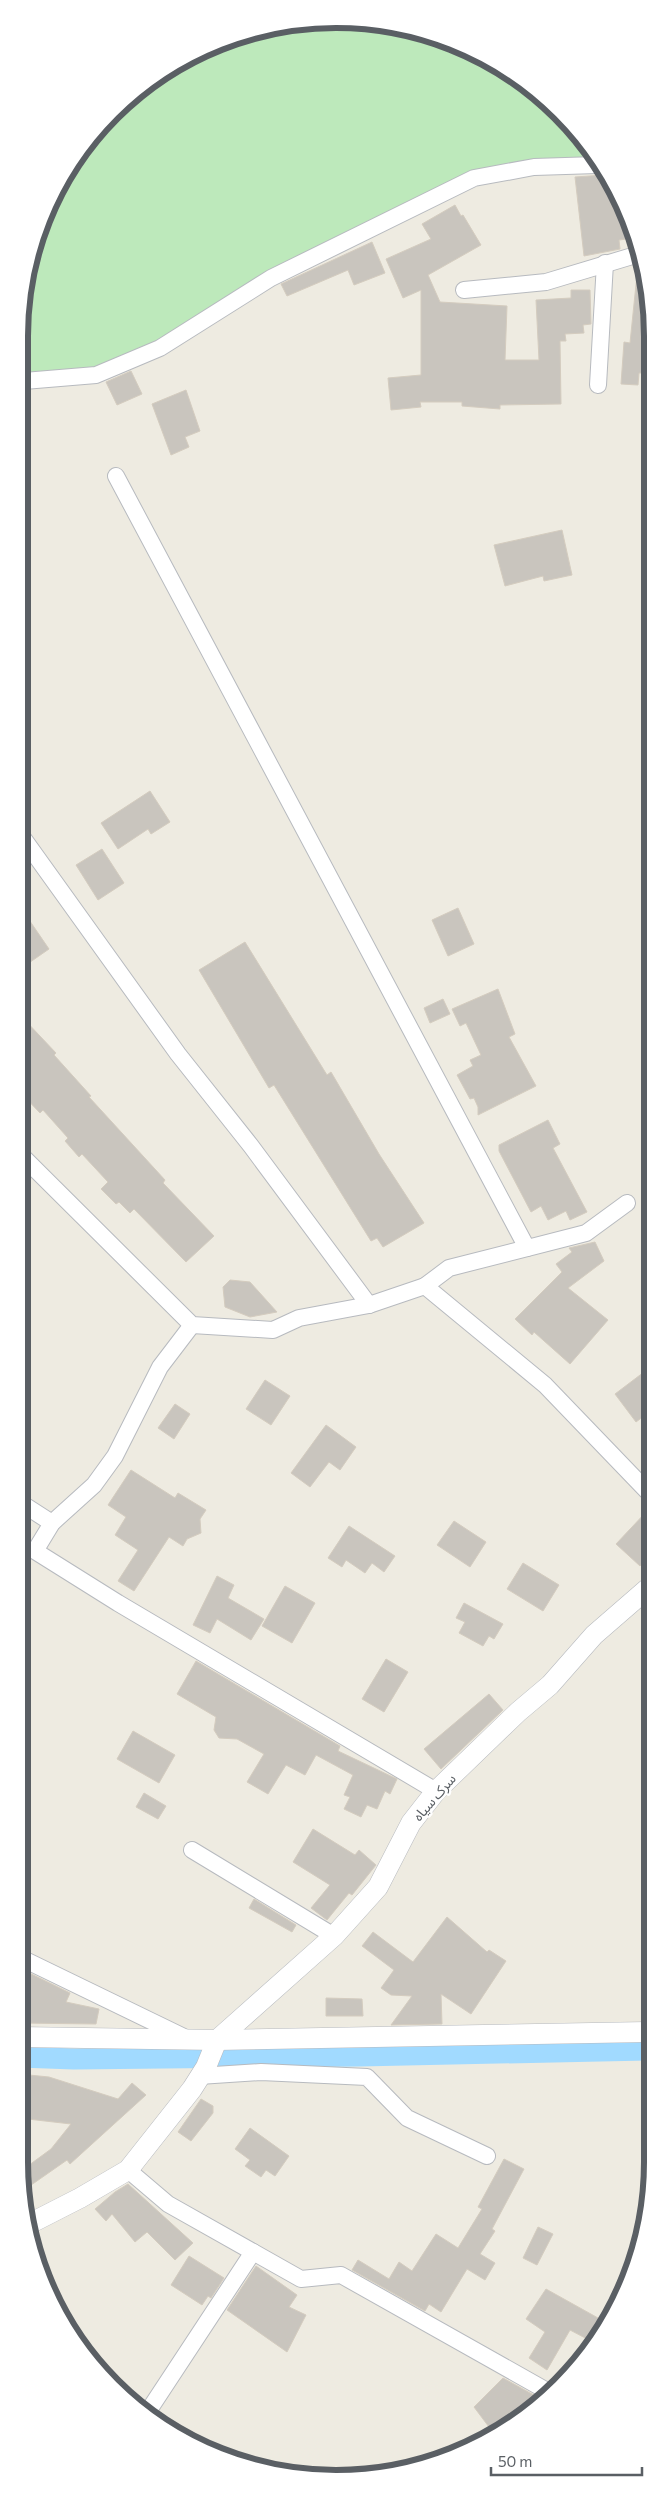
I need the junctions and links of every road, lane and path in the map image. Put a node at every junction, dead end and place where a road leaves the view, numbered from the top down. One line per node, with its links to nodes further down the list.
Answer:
1 (593, 165): 5 (street)
2 (633, 256): 3 (street)
3 (605, 263): 4 (street); 6 (street)
4 (464, 290)
5 (28, 381)
6 (598, 385)
7 (116, 476): 11 (street)
8 (28, 845): 13 (street)
9 (28, 1162): 14 (street)
10 (627, 1203): 11 (street)
11 (526, 1248): 12 (street)
12 (425, 1286): 13 (street); 15 (street)
13 (369, 1305): 14 (street)
14 (192, 1324): 17 (street)
15 (644, 1488)
16 (28, 1508): 17 (street)
17 (52, 1523): 18 (street)
18 (28, 1552): 20 (street)
19 (644, 1591): 20 (street, سرک سیاه)
20 (436, 1791): 22 (street, سرک سیاه)
21 (192, 1850): 22 (street)
22 (334, 1936): 27 (street, سرک سیاه)
23 (28, 1961): 26 (street)
24 (644, 2032): 27 (street)
25 (28, 2037): 26 (street)
26 (188, 2039): 27 (street)
27 (209, 2058): 28 (street); 29 (street, سرک سیاه)
28 (487, 2156)
29 (128, 2170): 30 (street); 31 (street)
30 (33, 2221)
31 (253, 2252): 32 (street); 33 (street)
32 (543, 2389)
33 (151, 2408)

